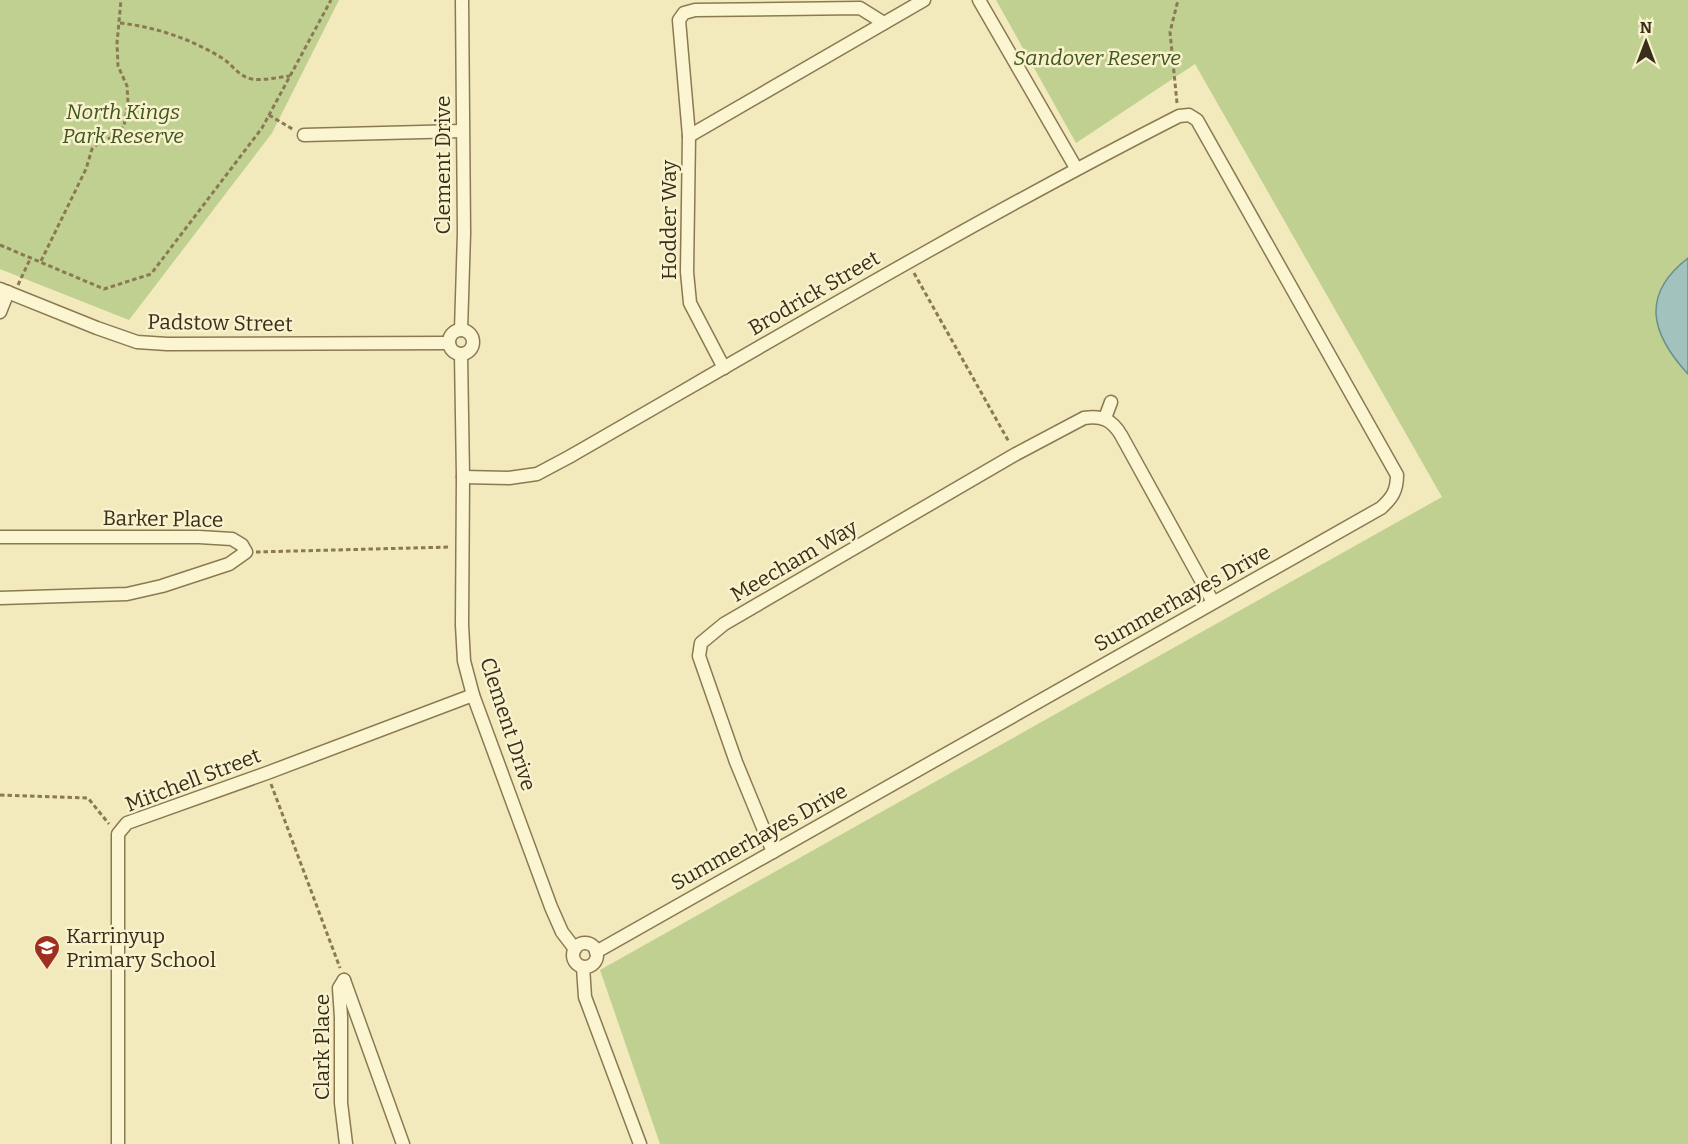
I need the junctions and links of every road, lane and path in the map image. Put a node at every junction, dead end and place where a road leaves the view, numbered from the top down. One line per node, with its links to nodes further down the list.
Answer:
1 (121, 0): 7 (path)
2 (331, 0): 9 (path)
3 (462, 0): 12 (street, Clement Drive)
4 (924, 0): 8 (street, Hodder Way)
5 (979, 0): 15 (street)
6 (1178, 0): 11 (path)
7 (120, 23): 9 (path); 18 (path)
8 (884, 23): 14 (street, Hodder Way); 14 (street, Hodder Way)
9 (290, 76): 10 (path)
10 (269, 115): 13 (path); 18 (path)
11 (1179, 116): 15 (street, Brodrick Street); 34 (street, Summerhayes Drive)
12 (462, 132): 13 (street); 22 (street, Clement Drive)
13 (304, 135)
14 (689, 136): 25 (street, Hodder Way)
15 (1076, 168): 19 (street, Brodrick Street)
16 (0, 245): 17 (path)
17 (31, 257): 18 (path); 20 (path)
18 (41, 261)
19 (908, 261): 25 (street, Brodrick Street); 28 (path)
20 (7, 292): 21 (street); 23 (street, Padstow Street)
21 (0, 312)
22 (461, 330): 23 (street); 24 (street)
23 (449, 343): 24 (street)
24 (461, 354): 29 (street, Clement Drive)
25 (724, 368): 29 (street, Brodrick Street)
26 (1111, 402): 27 (street)
27 (1105, 418): 28 (street, Meecham Way); 34 (street)
28 (1016, 454): 39 (street, Meecham Way)
29 (463, 477): 31 (street, Clement Drive)
30 (0, 537): 32 (street, Barker Place)
31 (462, 547): 32 (path); 35 (street, Clement Drive)
32 (246, 552): 33 (street, Barker Place)
33 (0, 598)
34 (1213, 602): 39 (street, Summerhayes Drive)
35 (473, 695): 36 (street, Mitchell Street); 40 (street, Clement Drive)
36 (267, 773): 38 (street, Mitchell Street); 43 (path)
37 (0, 795): 38 (path)
38 (118, 834): 44 (street, Mitchell Street)
39 (773, 852): 41 (street, Summerhayes Drive)
40 (575, 949): 41 (street); 42 (street)
41 (596, 952): 42 (street)
42 (583, 967): 47 (street)
43 (344, 980): 45 (street, Clark Place); 46 (street, Clark Place)
44 (118, 1144)
45 (346, 1144)
46 (403, 1144)
47 (640, 1144)

